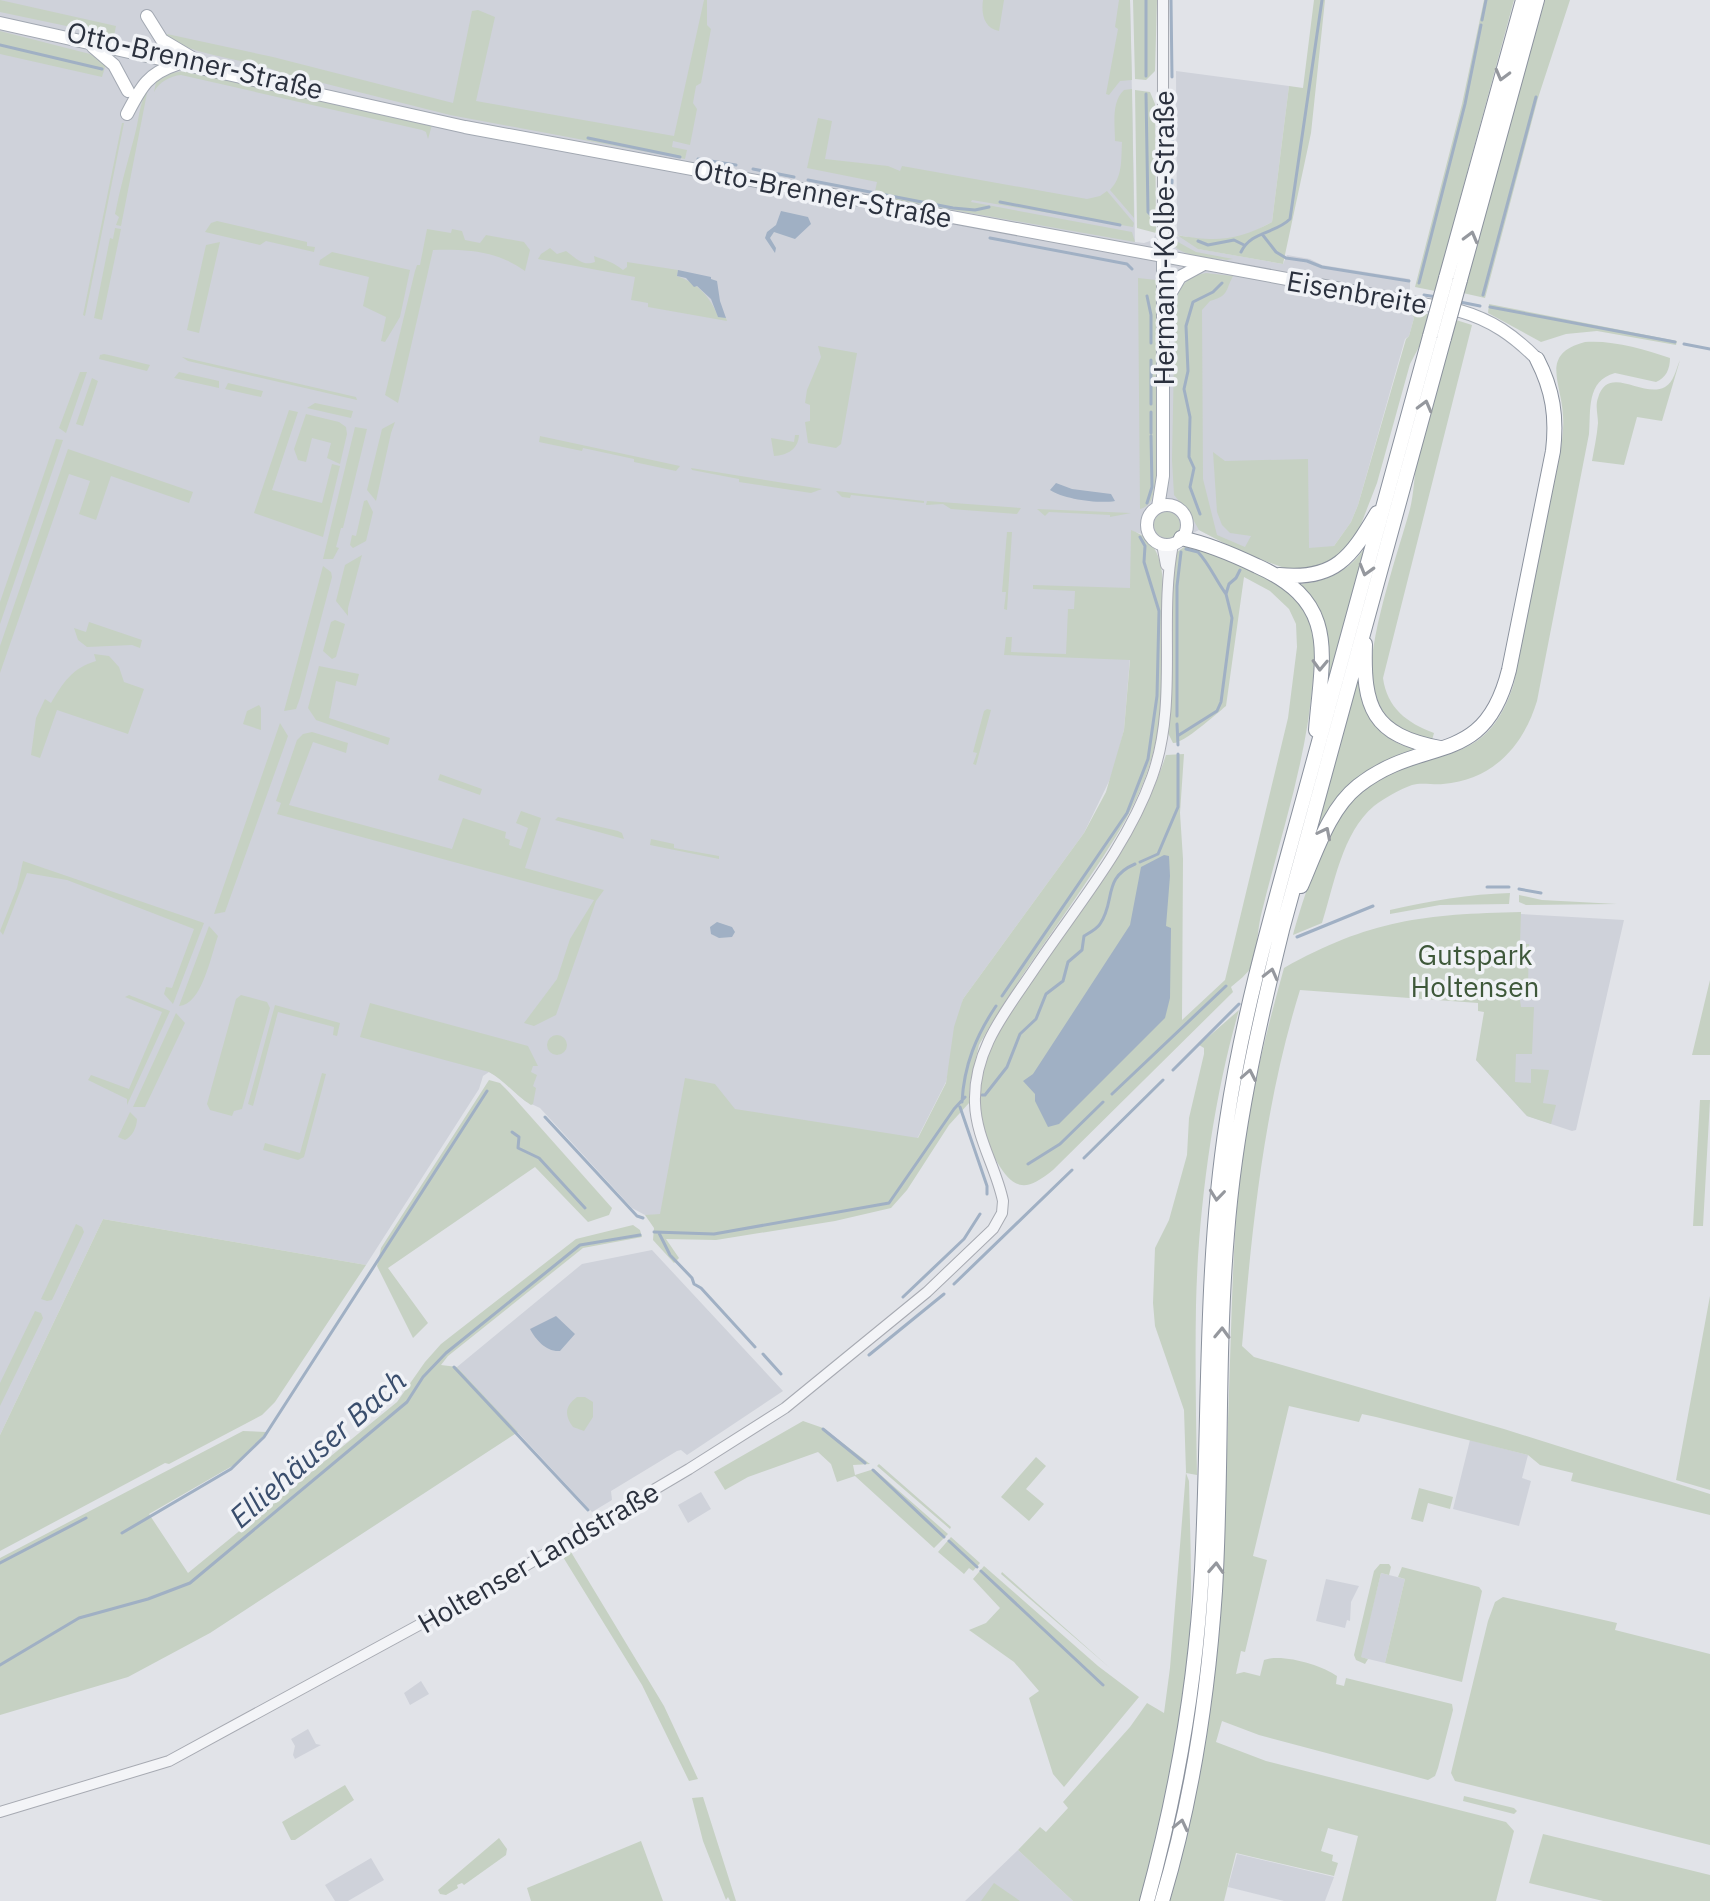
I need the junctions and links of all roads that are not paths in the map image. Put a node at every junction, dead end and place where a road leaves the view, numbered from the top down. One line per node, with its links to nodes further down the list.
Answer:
1 (1163, 0): 13 (street, Hermann-Kolbe-Straße)
2 (1523, 0): 15 (highway, one-way to 15)
3 (1537, 0): 15 (highway, one-way to 3)
4 (147, 16): 8 (main road)
5 (0, 17): 8 (main road, Otto-Brenner-Straße)
6 (0, 23): 7 (main road, Otto-Brenner-Straße)
7 (87, 44): 9 (main road, Otto-Brenner-Straße); 10 (main road)
8 (194, 59): 12 (main road, Otto-Brenner-Straße)
9 (180, 63): 11 (main road); 12 (main road, Otto-Brenner-Straße)
10 (128, 91)
11 (127, 114)
12 (482, 129): 13 (main road, Otto-Brenner-Straße)
13 (1163, 256): 14 (main road, Eisenbreite); 16 (main road, Hermann-Kolbe-Straße)
14 (1204, 265): 16 (main road); 18 (main road, Eisenbreite)
15 (1453, 279): 17 (highway, bridge)
16 (1163, 308): 20 (main road, Hermann-Kolbe-Straße)
17 (1437, 337): 19 (highway); 23 (highway, one-way to 17)
18 (1537, 359): 24 (highway)
19 (1387, 495): 22 (highway); 25 (highway, one-way to 25)
20 (1164, 506): 21 (main road); 21 (main road)
21 (1176, 538): 22 (highway); 29 (street, Holtenser Landstraße)
22 (1278, 575): 25 (highway, one-way to 25)
23 (1366, 621): 24 (highway); 26 (highway)
24 (1440, 748): 26 (highway, one-way to 24)
25 (1313, 762): 28 (highway, one-way to 28)
26 (1282, 930): 27 (highway, one-way to 26)
27 (1221, 1380): 28 (highway); 31 (highway, one-way to 27)
28 (1205, 1489): 30 (highway)
29 (0, 1812)
30 (1147, 1901)
31 (1162, 1901)

